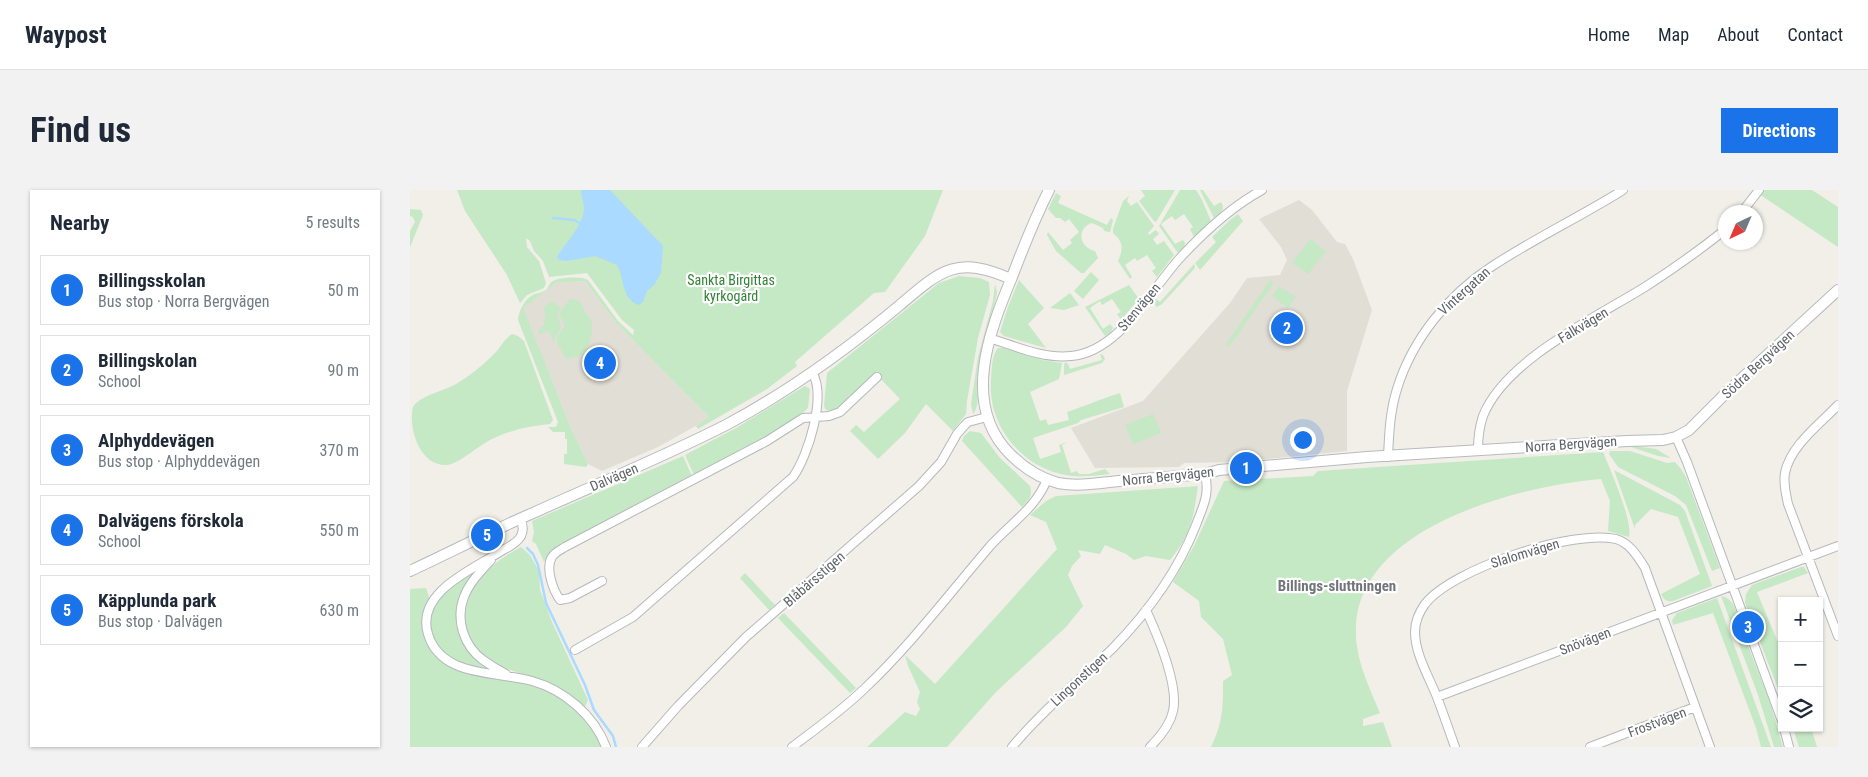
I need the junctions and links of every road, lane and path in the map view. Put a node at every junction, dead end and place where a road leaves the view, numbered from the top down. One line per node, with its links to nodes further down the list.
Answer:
1 (1048, 190): 7 (street, Norra Bergvägen)
2 (1262, 190): 9 (street, Stenvägen)
3 (1622, 190): 17 (street, Vintergatan)
4 (1759, 190): 5 (street)
5 (1747, 205)
6 (1718, 235): 16 (street, Falkvägen)
7 (1011, 279): 9 (street, Norra Bergvägen); 10 (street, Dalvägen)
8 (1838, 290): 15 (street, Södra Bergvägen)
9 (990, 338): 14 (street, Norra Bergvägen)
10 (812, 372): 13 (street); 20 (street, Dalvägen)
11 (878, 378): 13 (street)
12 (1838, 405): 22 (street)
13 (815, 416): 25 (street); 30 (street)
14 (987, 417): 19 (street, Norra Bergvägen); 37 (street, Blåbärsstigen)
15 (1676, 437): 16 (street, Norra Bergvägen); 26 (street)
16 (1478, 450): 17 (street, Norra Bergvägen)
17 (1388, 457): 18 (street, Norra Bergvägen)
18 (1205, 474): 19 (street, Norra Bergvägen); 27 (street, Lingonstigen)
19 (1047, 479): 38 (street)
20 (520, 518): 23 (street); 24 (street, Dalvägen)
21 (1838, 546): 22 (street, Snövägen)
22 (1808, 557): 26 (street, Snövägen); 29 (street)
23 (492, 558): 31 (street); 31 (street)
24 (410, 571)
25 (602, 581)
26 (1733, 586): 28 (street, Snövägen); 34 (street)
27 (1146, 610): 39 (street, Lingonstigen); 40 (street)
28 (1661, 612): 32 (street, Snövägen); 32 (street, Slalomvägen); 33 (street, Slalomvägen)
29 (1838, 636)
30 (575, 650)
31 (508, 675): 36 (street)
32 (1437, 697): 41 (street, Slalomvägen)
33 (1695, 707): 42 (street, Frostvägen); 43 (street, Slalomvägen)
34 (1778, 710)
35 (1785, 732): 44 (street)
36 (606, 747)
37 (642, 747)
38 (792, 747)
39 (1012, 747)
40 (1150, 747)
41 (1455, 747)
42 (1590, 747)
43 (1710, 747)
44 (1789, 747)

